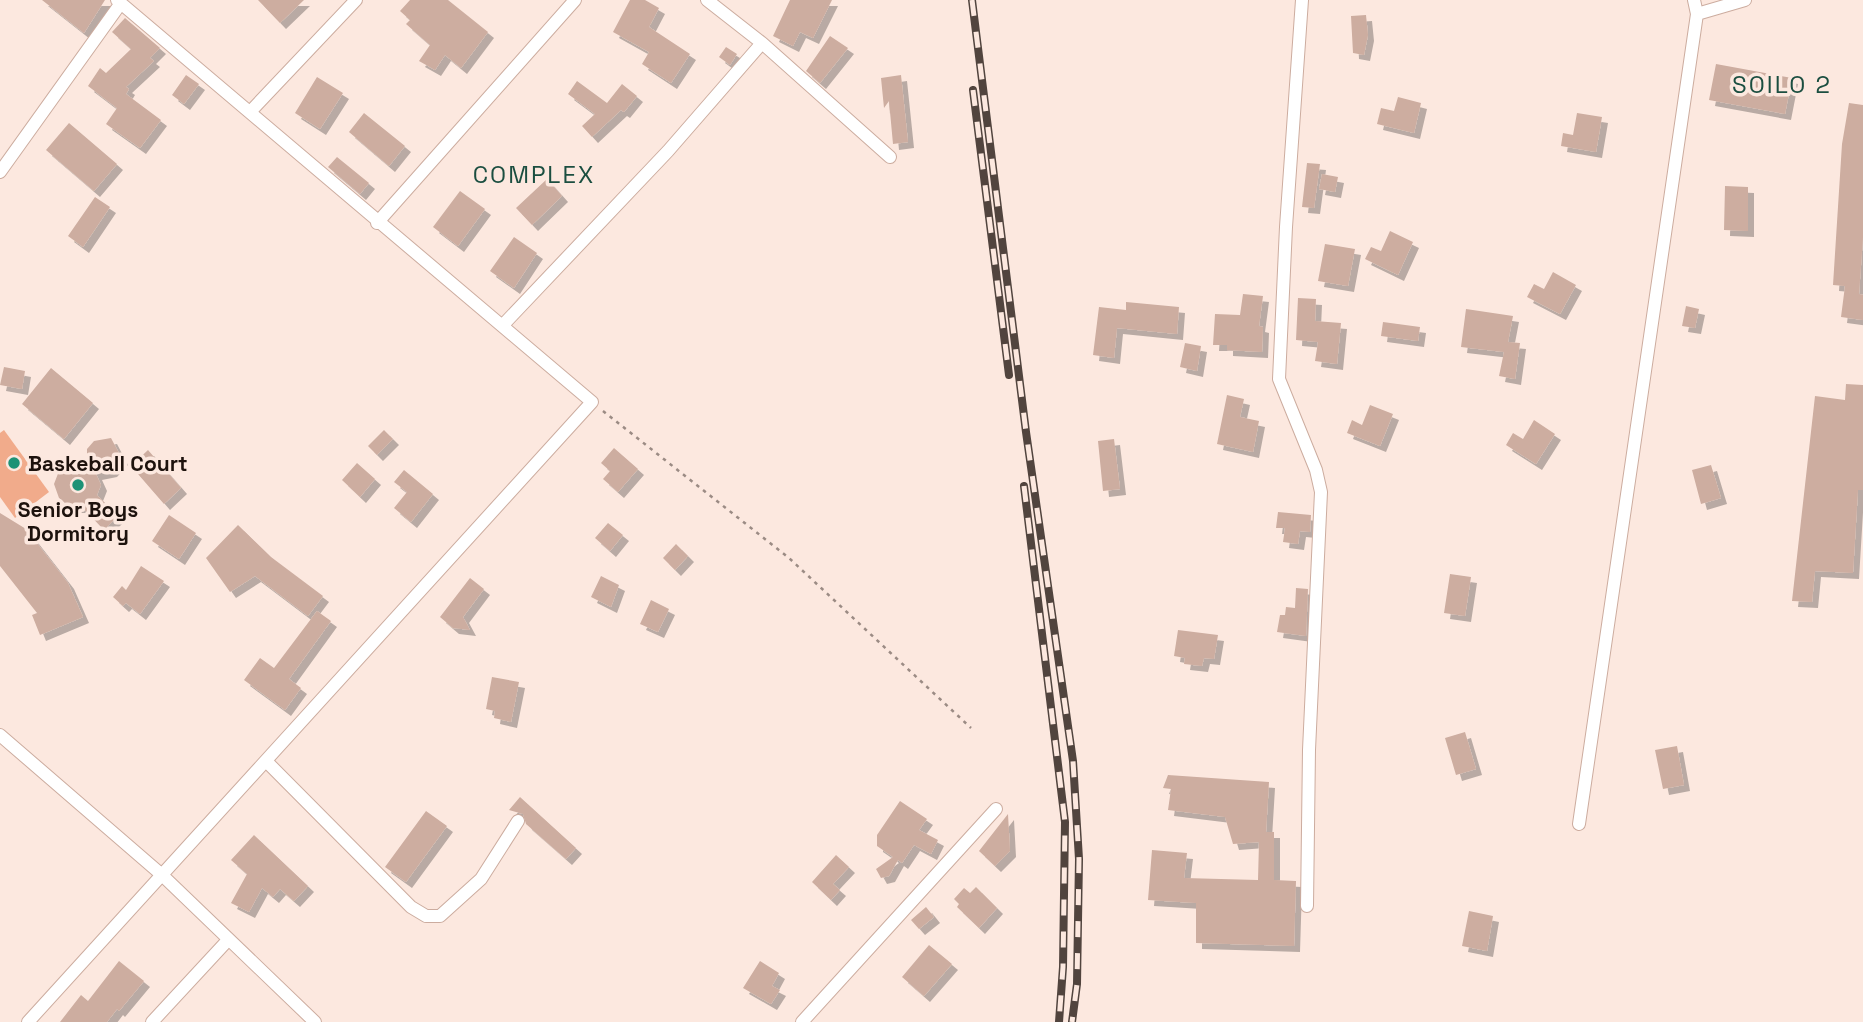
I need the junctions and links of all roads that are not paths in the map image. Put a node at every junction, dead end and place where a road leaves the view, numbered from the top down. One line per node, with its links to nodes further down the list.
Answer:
1 (356, 0): 10 (street)
2 (575, 0): 13 (street)
3 (706, 0): 9 (street)
4 (1302, 0): 21 (street)
5 (1694, 0): 8 (street)
6 (1745, 0): 8 (street)
7 (119, 1): 10 (street); 12 (street)
8 (1698, 14): 19 (street)
9 (762, 43): 11 (street); 14 (street)
10 (250, 112): 13 (street)
11 (890, 157)
12 (0, 172)
13 (377, 223): 14 (street)
14 (502, 326): 16 (street)
15 (0, 735): 20 (street)
16 (266, 761): 18 (street); 20 (street)
17 (996, 809): 26 (street)
18 (519, 821)
19 (1579, 824)
20 (162, 875): 22 (street); 23 (street)
21 (1307, 906)
22 (228, 940): 24 (street); 25 (street)
23 (28, 1022)
24 (152, 1022)
25 (314, 1022)
26 (802, 1022)

